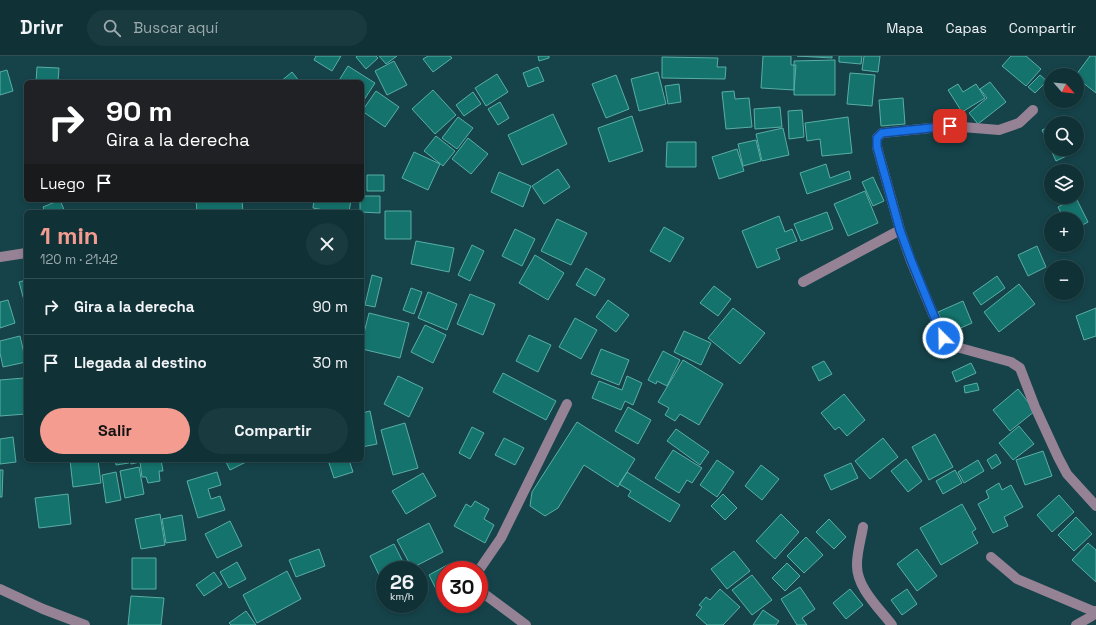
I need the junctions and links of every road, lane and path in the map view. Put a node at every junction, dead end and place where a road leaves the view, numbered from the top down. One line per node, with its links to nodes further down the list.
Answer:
1 (1033, 110): 2 (street)
2 (900, 230): 5 (street); 7 (street)
3 (24, 253): 4 (street)
4 (0, 256)
5 (803, 282)
6 (567, 404): 10 (street)
7 (1096, 506)
8 (863, 527): 16 (street)
9 (991, 557): 13 (street)
10 (485, 561)
11 (0, 589): 14 (street)
12 (488, 597): 15 (street)
13 (1095, 611): 17 (street)
14 (85, 625)
15 (526, 625)
16 (892, 625)
17 (1076, 625)

